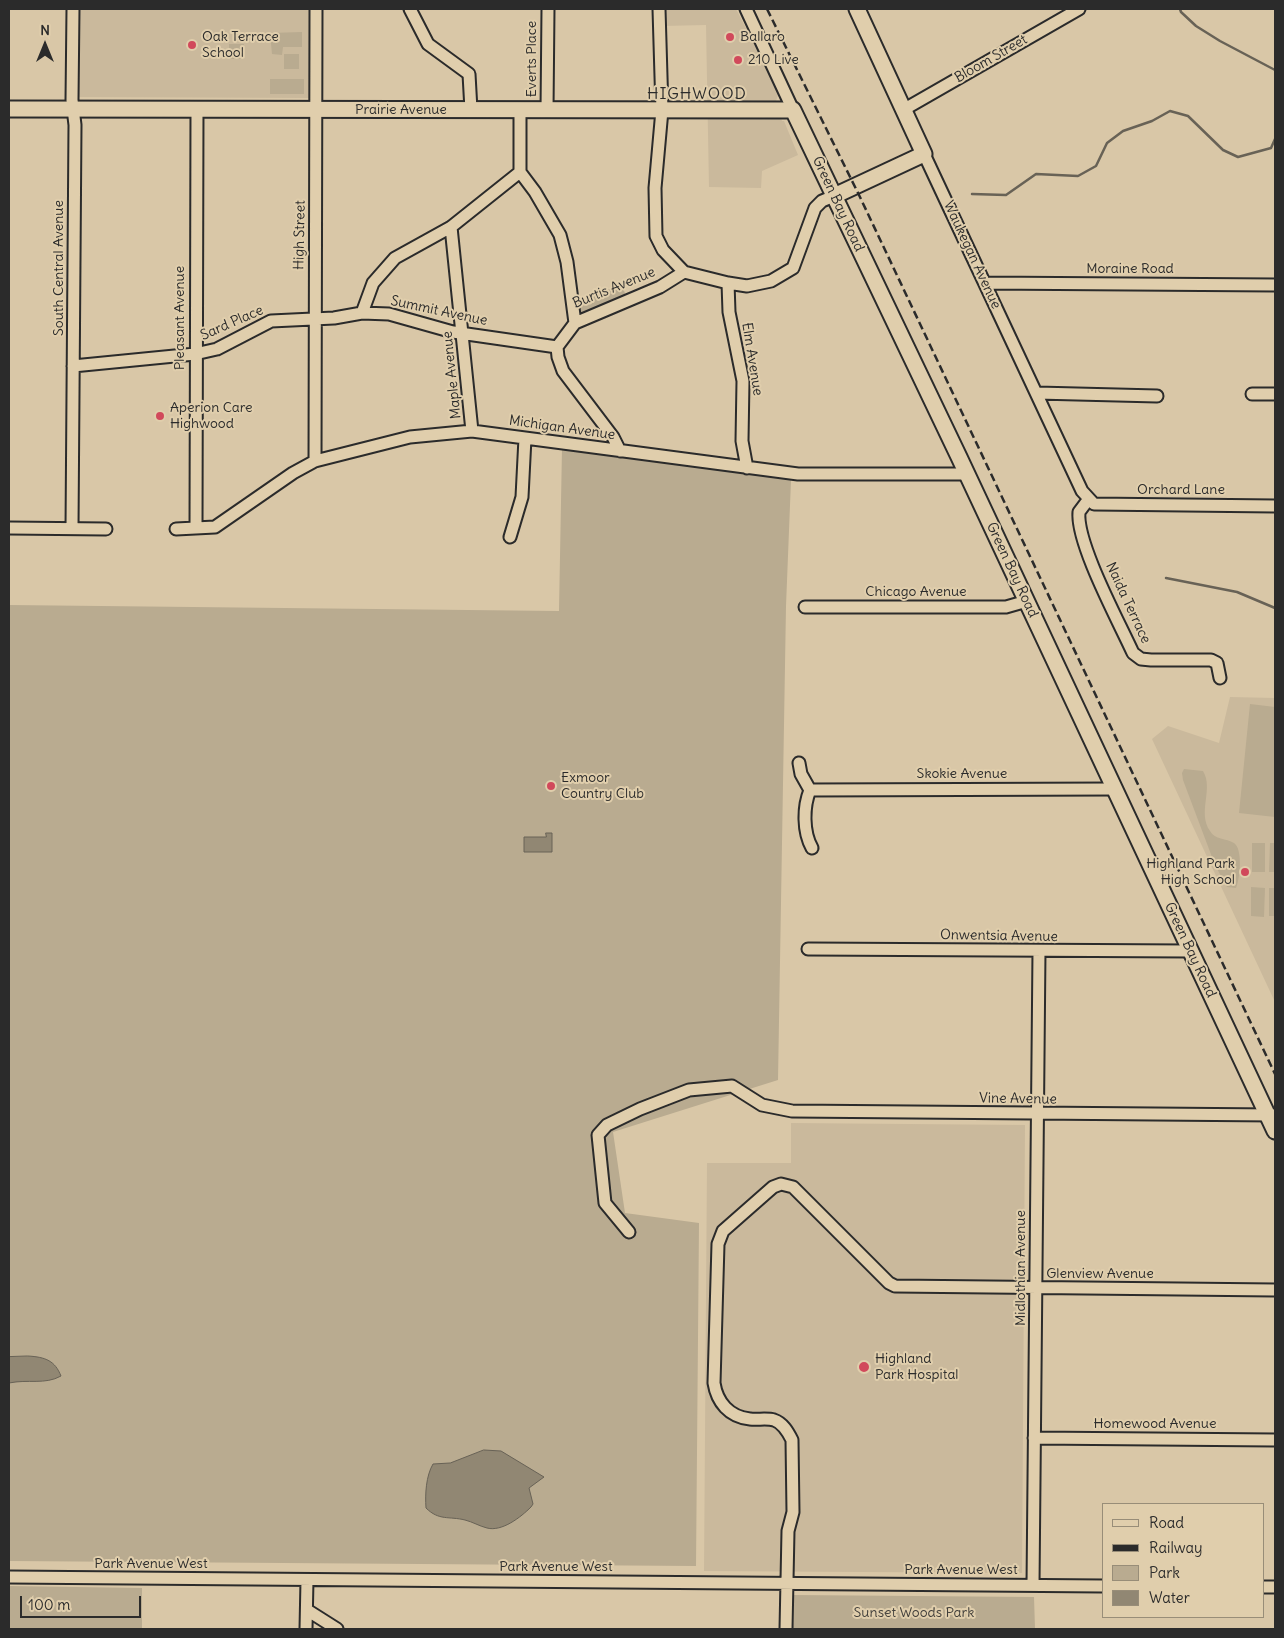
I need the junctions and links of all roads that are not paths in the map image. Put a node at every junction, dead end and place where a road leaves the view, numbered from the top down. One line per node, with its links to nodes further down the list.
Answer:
1 (73, 9): 10 (street, South Central Avenue)
2 (316, 9): 12 (street, High Street)
3 (410, 9): 13 (street)
4 (548, 9): 15 (street, Everts Place)
5 (659, 9): 16 (street)
6 (746, 9): 17 (street, Green Bay Road)
7 (857, 9): 18 (main road, Waukegan Avenue)
8 (1079, 9): 18 (street, Bloom Street)
9 (9, 109): 10 (main road, Prairie Avenue)
10 (72, 109): 11 (main road, Prairie Avenue); 34 (street, South Central Avenue)
11 (197, 109): 12 (main road, Prairie Avenue); 33 (street, Pleasant Avenue)
12 (316, 109): 13 (main road, Prairie Avenue); 29 (street, High Street)
13 (471, 110): 14 (main road, Prairie Avenue)
14 (520, 110): 15 (main road, Prairie Avenue); 21 (street)
15 (547, 110): 16 (main road, Prairie Avenue)
16 (662, 110): 17 (main road, Prairie Avenue); 24 (street)
17 (793, 110): 22 (main road, Green Bay Road)
18 (906, 114): 19 (main road, Waukegan Avenue); 20 (main road)
19 (924, 154): 20 (main road); 25 (street, Waukegan Avenue)
20 (910, 162): 22 (main road)
21 (520, 172): 23 (street); 30 (street, Burtis Avenue)
22 (834, 196): 26 (street); 44 (main road, Green Bay Road)
23 (451, 227): 28 (street); 31 (street, Maple Avenue)
24 (684, 272): 26 (street); 30 (street, Burtis Avenue)
25 (985, 283): 27 (street, Moraine Road); 35 (street, Waukegan Avenue)
26 (728, 284): 43 (street, Elm Avenue)
27 (1275, 285)
28 (362, 313): 29 (street, Summit Avenue); 31 (street, Summit Avenue)
29 (314, 319): 33 (street, Sard Place); 42 (street, High Street)
30 (575, 323): 32 (street)
31 (463, 334): 32 (street, Summit Avenue); 39 (street, Maple Avenue)
32 (557, 347): 41 (street)
33 (195, 354): 34 (street, Sard Place); 49 (street, Pleasant Avenue)
34 (73, 366): 48 (street, South Central Avenue)
35 (1037, 393): 38 (street); 45 (street, Waukegan Avenue)
36 (1252, 394): 37 (street)
37 (1275, 394)
38 (1157, 396)
39 (472, 431): 40 (street, Michigan Avenue); 42 (street, Michigan Avenue)
40 (525, 438): 41 (street, Michigan Avenue); 52 (street)
41 (620, 451): 43 (street, Michigan Avenue)
42 (315, 461): 49 (street, Michigan Avenue)
43 (747, 468): 44 (street, Michigan Avenue)
44 (966, 474): 53 (main road, Green Bay Road)
45 (1088, 500): 46 (street, Orchard Lane); 55 (street, Naida Terrace)
46 (1275, 506)
47 (9, 528): 48 (street)
48 (72, 528): 50 (street)
49 (196, 528): 51 (street, Michigan Avenue)
50 (106, 529)
51 (176, 529)
52 (510, 537)
53 (1027, 601): 54 (street, Chicago Avenue); 57 (main road, Green Bay Road)
54 (805, 607)
55 (1220, 678)
56 (799, 764): 58 (street)
57 (1116, 789): 58 (street, Skokie Avenue); 62 (main road, Green Bay Road)
58 (810, 790): 59 (street)
59 (812, 848)
60 (808, 949): 61 (street, Onwentsia Avenue)
61 (1039, 951): 62 (street, Onwentsia Avenue); 63 (street, Midlothian Avenue)
62 (1189, 951): 64 (main road, Green Bay Road)
63 (1037, 1114): 64 (street, Vine Avenue); 66 (street, Vine Avenue); 67 (street, Midlothian Avenue)
64 (1271, 1114): 65 (main road, Green Bay Road)
65 (1275, 1131)
66 (629, 1232)
67 (1036, 1288): 68 (street, Glenview Avenue); 69 (street, Midlothian Avenue); 73 (street, Glenview Avenue)
68 (1275, 1290)
69 (1034, 1438): 70 (street, Homewood Avenue); 74 (street, Midlothian Avenue)
70 (1275, 1440)
71 (9, 1578): 72 (street, Park Avenue West)
72 (307, 1580): 73 (street, Park Avenue West); 76 (street)
73 (787, 1583): 74 (street, Park Avenue West); 79 (street)
74 (1033, 1585): 75 (street, Park Avenue West)
75 (1102, 1586)
76 (307, 1610): 77 (street); 78 (street)
77 (306, 1629)
78 (337, 1629)
79 (786, 1629)

